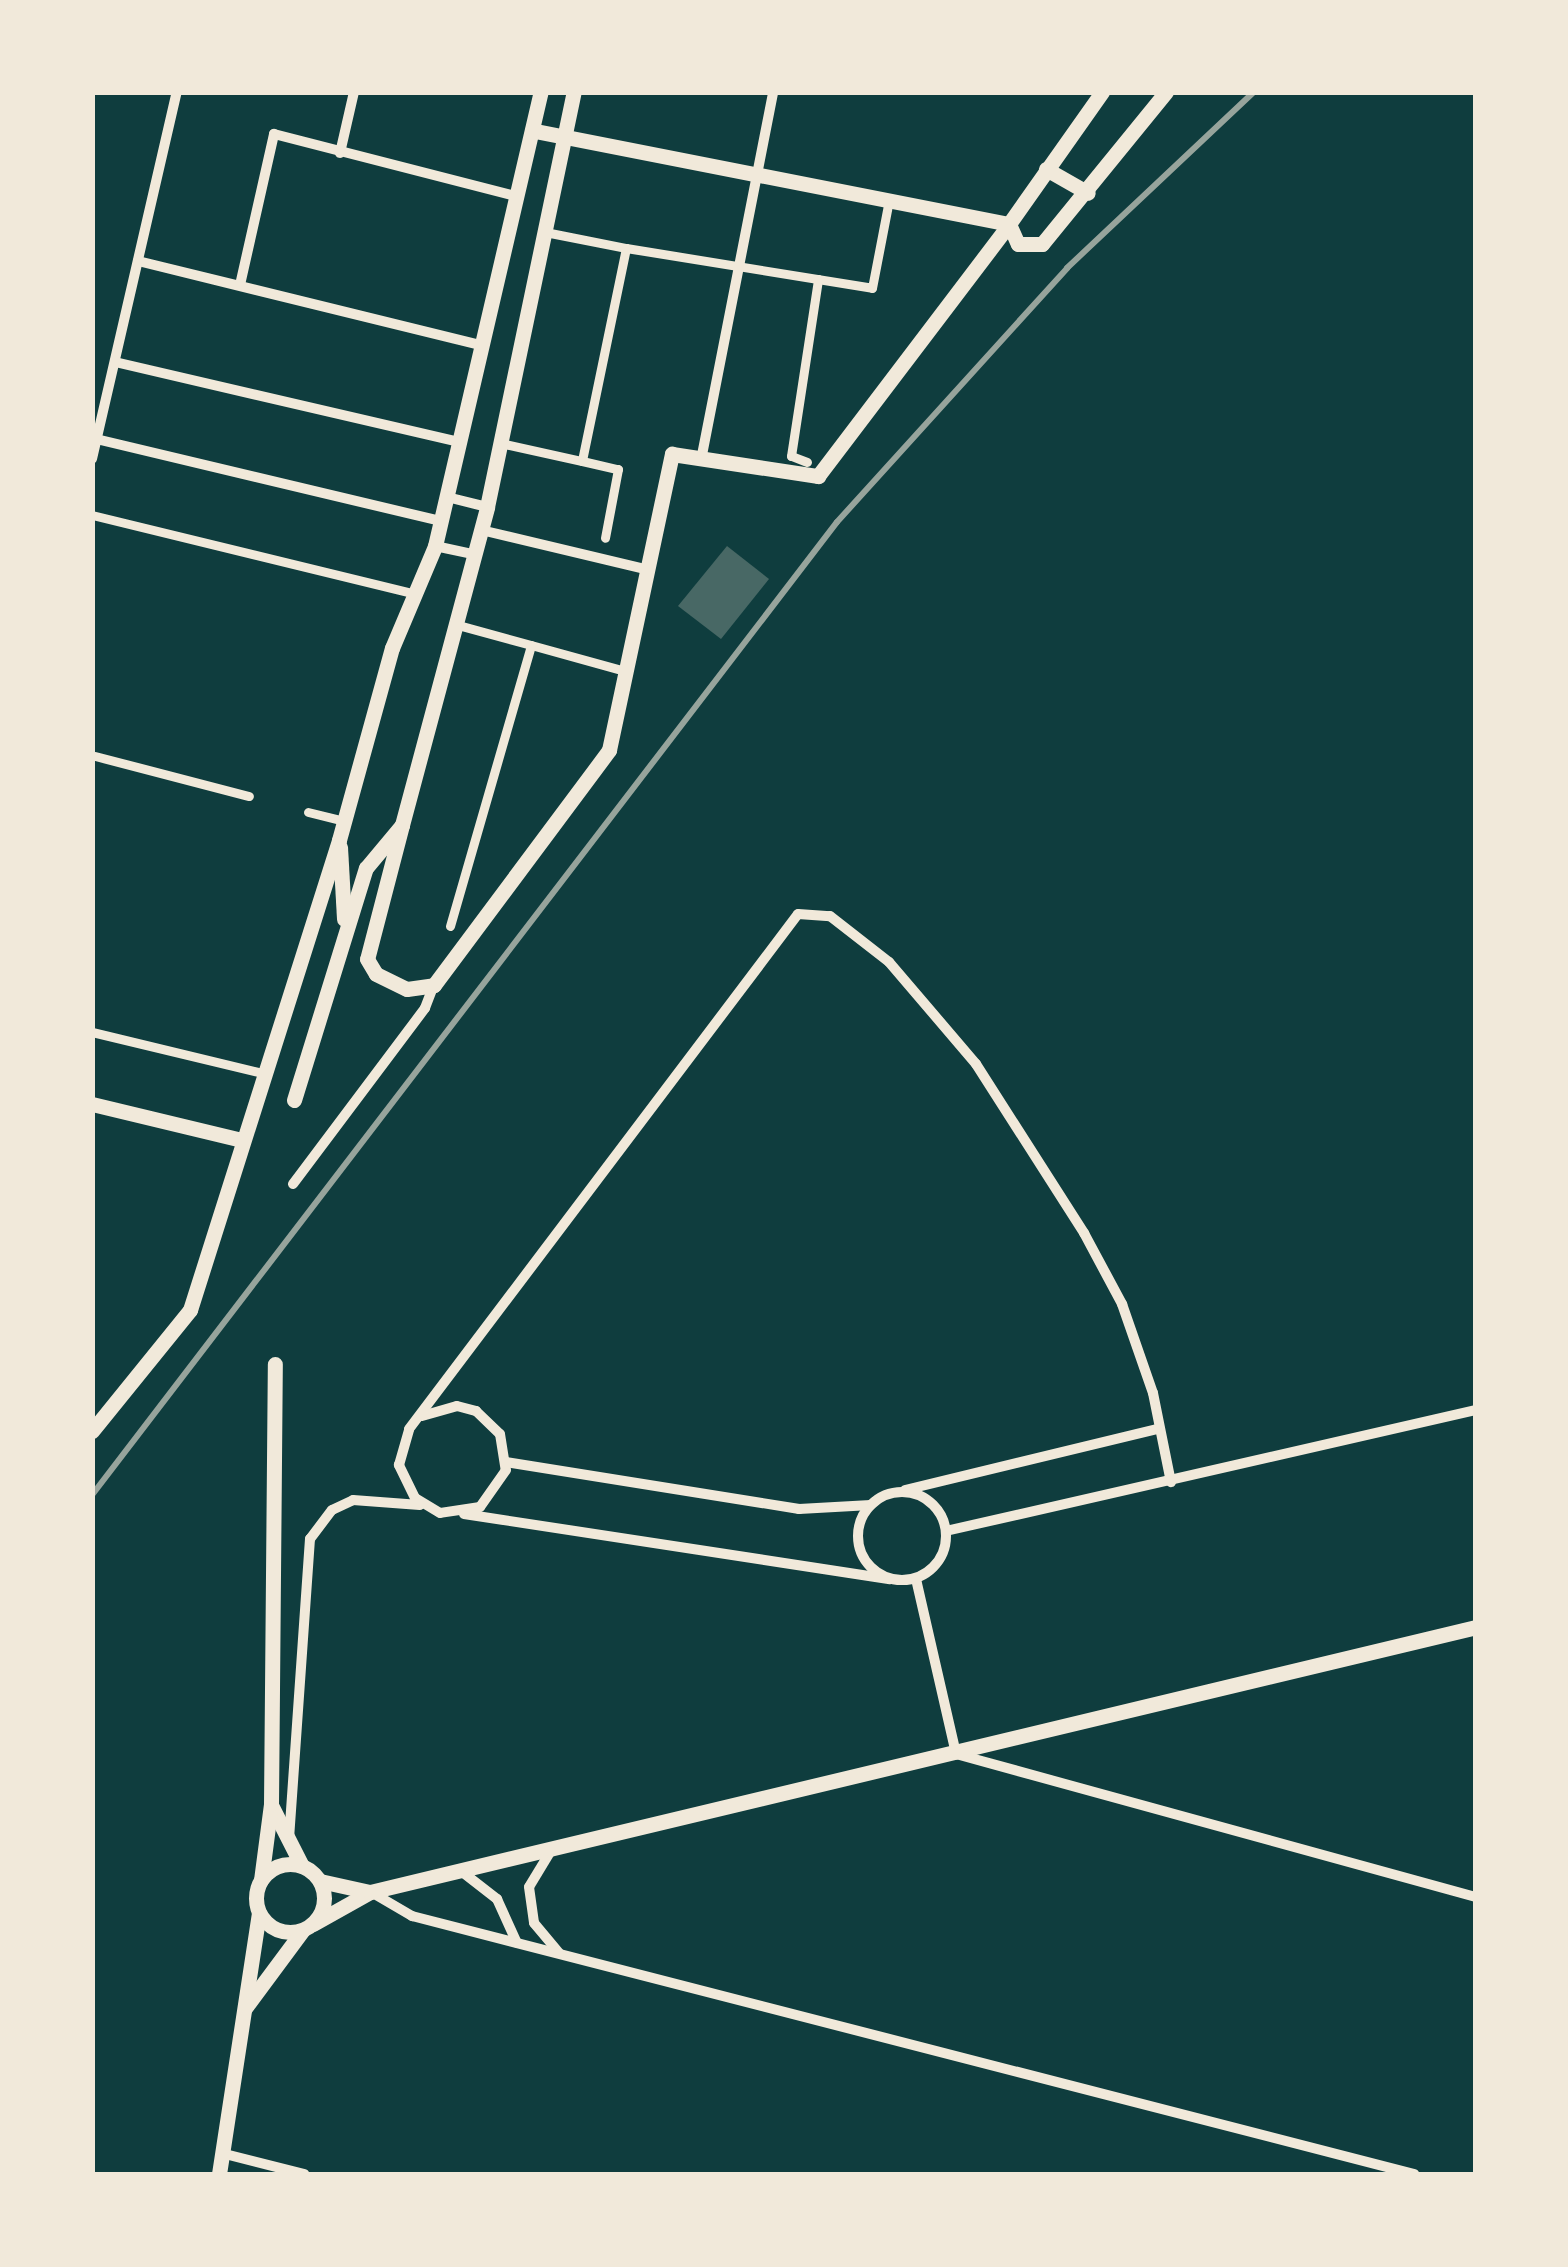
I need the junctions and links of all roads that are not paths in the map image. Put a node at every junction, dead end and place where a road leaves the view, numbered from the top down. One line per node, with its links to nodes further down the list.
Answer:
1 (177, 92): 19 (street)
2 (354, 92): 10 (street)
3 (540, 92): 8 (street)
4 (574, 92): 9 (street)
5 (773, 92): 12 (street)
6 (1102, 92): 11 (street)
7 (1166, 92): 13 (street)
8 (532, 130): 9 (street); 14 (street)
9 (566, 136): 12 (street); 17 (street)
10 (340, 153): 14 (street); 22 (street)
11 (1046, 169): 13 (street); 16 (street)
12 (758, 174): 15 (street); 20 (street)
13 (1088, 192): 16 (street)
14 (516, 196): 23 (street)
15 (889, 200): 16 (street); 21 (street)
16 (1009, 224): 28 (street)
17 (545, 232): 18 (street); 27 (street)
18 (626, 248): 20 (street); 30 (street)
19 (138, 262): 22 (street); 24 (street)
20 (740, 266): 21 (street); 28 (street)
21 (818, 279): 31 (street)
22 (240, 285): 23 (street)
23 (484, 346): 26 (street)
24 (115, 362): 25 (street); 26 (street)
25 (95, 438): 29 (street); 35 (street)
26 (460, 442): 32 (street)
27 (500, 443): 30 (street); 33 (street)
28 (702, 455): 40 (street)
29 (92, 459)
30 (582, 461): 37 (street)
31 (807, 462)
32 (447, 497): 33 (street); 35 (street)
33 (486, 507): 36 (street)
34 (92, 515): 41 (street)
35 (441, 521): 38 (street)
36 (481, 530): 39 (street); 40 (street)
37 (604, 538)
38 (435, 546): 39 (street); 41 (street)
39 (474, 554): 42 (street)
40 (645, 568): 44 (street)
41 (418, 595): 48 (street)
42 (454, 624): 43 (street); 49 (street)
43 (531, 645): 44 (street); 51 (street)
44 (625, 671): 53 (street)
45 (95, 756): 46 (street)
46 (249, 796)
47 (308, 812): 48 (street)
48 (344, 821): 50 (street)
49 (402, 825): 52 (street); 53 (street)
50 (339, 840): 52 (street); 55 (street)
51 (450, 926)
52 (345, 928): 56 (street)
53 (434, 985): 59 (street)
54 (92, 1032): 55 (street)
55 (264, 1073): 58 (street)
56 (294, 1100)
57 (92, 1104): 58 (street)
58 (242, 1140): 64 (street)
59 (293, 1184)
60 (274, 1364): 76 (street)
61 (1476, 1410): 66 (street)
62 (422, 1416): 63 (street); 65 (street); 68 (street)
63 (1157, 1429): 66 (street); 67 (street)
64 (92, 1431)
65 (506, 1462): 69 (street); 70 (street)
66 (1171, 1482): 71 (street)
67 (896, 1492): 69 (street); 71 (street)
68 (422, 1505): 70 (street); 77 (street)
69 (870, 1505): 73 (street)
70 (463, 1513): 73 (street)
71 (946, 1531): 72 (street)
72 (916, 1578): 73 (street); 75 (street)
73 (890, 1580)
74 (1476, 1627): 75 (street)
75 (956, 1754): 78 (street); 84 (street)
76 (270, 1804): 77 (street); 81 (street)
77 (289, 1845): 79 (street)
78 (552, 1849): 80 (street); 88 (street)
79 (302, 1866): 81 (street); 82 (street)
80 (461, 1871): 83 (street); 87 (street)
81 (261, 1880): 85 (street)
82 (320, 1881): 83 (street); 86 (street)
83 (370, 1892): 86 (street); 87 (street)
84 (1476, 1897)
85 (259, 1913): 86 (street); 89 (street)
86 (308, 1927): 89 (street)
87 (517, 1943): 88 (street)
88 (560, 1954): 93 (street)
89 (242, 2011): 90 (street)
90 (222, 2153): 91 (street); 92 (street)
91 (219, 2174)
92 (304, 2174)
93 (1414, 2174)

